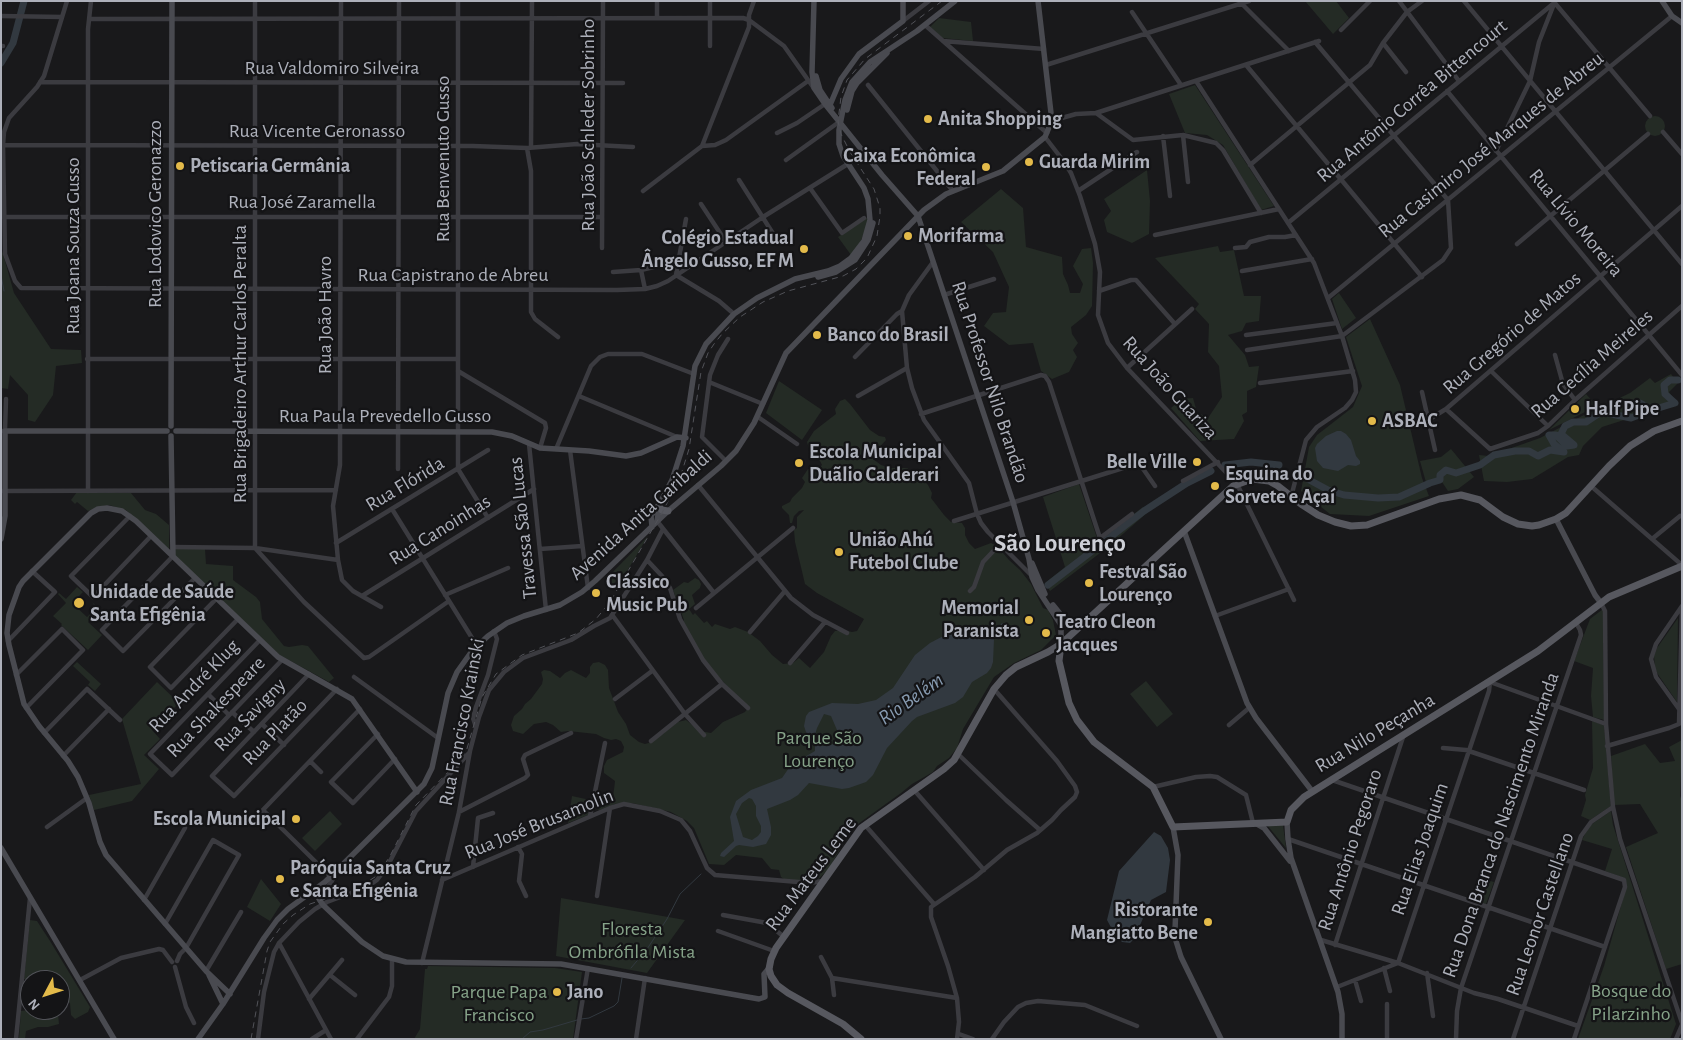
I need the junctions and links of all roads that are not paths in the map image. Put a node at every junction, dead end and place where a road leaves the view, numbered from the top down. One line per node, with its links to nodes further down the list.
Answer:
1 (66, 1): 30 (street)
2 (91, 1): 31 (street, Rua Joana Souza Gusso)
3 (172, 1): 32 (main road, Rua Lodovico Geronazzo)
4 (256, 1): 33 (street, Rua Brigadeiro Arthur Carlos Peralta)
5 (341, 1): 34 (street, Rua João Havro)
6 (399, 1): 35 (street)
7 (458, 1): 36 (street, Rua Benvenuto Gusso)
8 (532, 1): 37 (street)
9 (603, 1): 38 (street, Rua João Schleder Sobrinho)
10 (657, 1): 39 (street)
11 (710, 1): 40 (street)
12 (754, 1): 41 (street)
13 (814, 1): 47 (main road)
14 (904, 1): 42 (main road)
15 (929, 1): 42 (street)
16 (955, 1): 44 (main road)
17 (1038, 1): 53 (main road)
18 (1249, 1): 24 (street)
19 (1370, 1): 45 (street)
20 (1399, 1): 27 (street)
21 (1422, 1): 27 (street)
22 (1464, 1): 51 (street)
23 (1662, 1): 29 (main road)
24 (1241, 2): 46 (street); 54 (street)
25 (1554, 2): 51 (street, Rua Antônio Corrêa Bittencourt); 59 (street); 64 (street)
26 (1132, 12): 46 (street)
27 (1408, 12): 49 (street); 63 (street)
28 (1, 16): 30 (street)
29 (1672, 16): 43 (main road); 59 (street, Rua Casimiro José Marques de Abreu)
30 (62, 17): 65 (street)
31 (90, 18): 32 (street); 66 (street, Rua Joana Souza Gusso)
32 (172, 18): 33 (street); 67 (main road, Rua Lodovico Geronazzo)
33 (255, 18): 34 (street); 68 (street, Rua Brigadeiro Arthur Carlos Peralta)
34 (341, 18): 35 (street); 69 (street, Rua João Havro)
35 (399, 18): 36 (street); 70 (street)
36 (458, 18): 37 (street); 71 (street, Rua Benvenuto Gusso)
37 (532, 18): 38 (street); 72 (street)
38 (603, 18): 39 (street); 73 (street, Rua João Schleder Sobrinho)
39 (657, 18): 40 (street)
40 (710, 18): 41 (street); 50 (street)
41 (749, 20): 55 (street); 104 (street)
42 (903, 21): 80 (main road)
43 (1682, 23)
44 (925, 25): 48 (street, Rua João Guariza); 52 (main road)
45 (1342, 30)
46 (1146, 34): 57 (street); 77 (street)
47 (814, 36): 56 (main road); 78 (main road)
48 (943, 41): 53 (street); 92 (street, Rua João Guariza)
49 (1383, 43): 60 (street); 75 (street)
50 (710, 46)
51 (1501, 46): 63 (street, Rua Antônio Corrêa Bittencourt); 64 (street)
52 (891, 48): 81 (main road); 87 (main road)
53 (1044, 50): 57 (main road)
54 (1289, 51): 58 (street); 75 (street)
55 (797, 64): 56 (street); 61 (street)
56 (812, 65): 78 (main road)
57 (1046, 65): 86 (main road)
58 (1246, 65): 62 (street); 88 (street)
59 (1609, 68): 82 (street, Rua Casimiro José Marques de Abreu); 85 (street)
60 (1406, 72)
61 (808, 81): 78 (street); 104 (street)
62 (1196, 81): 77 (street); 113 (street)
63 (1459, 81): 79 (street, Rua Antônio Corrêa Bittencourt)
64 (1530, 81): 82 (street); 107 (street)
65 (40, 82): 66 (street, Rua Valdomiro Silveira); 96 (street)
66 (88, 82): 67 (street, Rua Valdomiro Silveira); 97 (street, Rua Joana Souza Gusso)
67 (172, 82): 68 (street, Rua Valdomiro Silveira); 98 (main road, Rua Lodovico Geronazzo)
68 (255, 83): 69 (street, Rua Valdomiro Silveira); 99 (street, Rua Brigadeiro Arthur Carlos Peralta)
69 (340, 83): 70 (street, Rua Valdomiro Silveira); 100 (street, Rua João Havro)
70 (399, 83): 71 (street, Rua Valdomiro Silveira); 101 (street)
71 (458, 83): 72 (street, Rua Valdomiro Silveira); 102 (street, Rua Benvenuto Gusso)
72 (532, 83): 73 (street, Rua Valdomiro Silveira); 106 (street)
73 (603, 83): 74 (street, Rua Valdomiro Silveira); 103 (street, Rua João Schleder Sobrinho)
74 (623, 83)
75 (1349, 83): 88 (street); 94 (street)
76 (868, 85): 120 (street)
77 (1182, 86): 83 (street)
78 (818, 91): 80 (main road)
79 (1447, 91): 94 (street, Rua Antônio Corrêa Bittencourt); 107 (street, Rua Lívio Moreira)
80 (828, 104): 84 (main road); 87 (main road); 90 (street)
81 (843, 111): 84 (main road); 87 (main road)
82 (1555, 112): 110 (street, Rua Casimiro José Marques de Abreu); 114 (street)
83 (1096, 113): 86 (street); 95 (street)
84 (835, 114): 87 (main road)
85 (1650, 116)
86 (1051, 121): 92 (main road)
87 (840, 123): 111 (street); 112 (main road); 128 (main road)
88 (1297, 126): 113 (street); 115 (street)
89 (1663, 132): 109 (street)
90 (776, 133)
91 (1648, 134): 114 (street)
92 (1046, 135): 120 (main road, Avenida Anita Garibaldi); 121 (street, Rua João Guariza)
93 (1183, 135): 95 (street); 117 (street); 127 (street)
94 (1394, 135): 115 (street, Rua Antônio Corrêa Bittencourt); 123 (street)
95 (1163, 136): 122 (street)
96 (2, 145): 97 (street, Rua Vicente Geronasso); 130 (street)
97 (88, 146): 98 (street, Rua Vicente Geronasso); 131 (street, Rua Joana Souza Gusso)
98 (172, 146): 99 (street, Rua Vicente Geronasso); 132 (main road, Rua Lodovico Geronazzo)
99 (255, 146): 100 (street, Rua Vicente Geronasso); 133 (street, Rua Brigadeiro Arthur Carlos Peralta)
100 (340, 146): 101 (street, Rua Vicente Geronasso); 134 (street, Rua João Havro)
101 (398, 146): 102 (street, Rua Vicente Geronasso); 135 (street)
102 (458, 146): 106 (street, Rua Vicente Geronasso); 136 (street, Rua Benvenuto Gusso)
103 (603, 146): 105 (street, Rua Vicente Geronasso); 106 (street, Rua Vicente Geronasso); 138 (street, Rua João Schleder Sobrinho)
104 (702, 146): 119 (street)
105 (633, 147)
106 (529, 148): 137 (street)
107 (1496, 151): 110 (street, Rua Lívio Moreira)
108 (1137, 152): 121 (street)
109 (1682, 154)
110 (1501, 156): 123 (street, Rua Casimiro José Marques de Abreu); 129 (street, Rua Lívio Moreira)
111 (786, 160)
112 (850, 163): 118 (street, Rua Capistrano de Abreu); 179 (main road)
113 (1250, 165): 126 (street)
114 (1604, 170): 129 (street); 143 (street)
115 (1341, 179): 142 (street, Rua Antônio Corrêa Bittencourt); 150 (street)
116 (739, 180): 139 (street)
117 (1188, 182)
118 (810, 188): 139 (street, Rua Capistrano de Abreu); 140 (street)
119 (642, 190)
120 (953, 191): 128 (main road, Avenida Anita Garibaldi)
121 (1078, 191): 173 (street, Rua João Guariza)
122 (1170, 196)
123 (1448, 200): 150 (street, Rua Casimiro José Marques de Abreu); 162 (street)
124 (701, 204): 147 (street)
125 (1682, 206): 143 (street, Rua Gregório de Matos)
126 (1279, 209): 127 (street); 142 (street)
127 (1261, 213): 145 (street)
128 (918, 216): 148 (main road, Rua Professor Nilo Brandão); 211 (main road, Avenida Anita Garibaldi)
129 (1550, 216): 151 (street); 163 (street, Rua Lívio Moreira)
130 (3, 217): 131 (street, Rua José Zaramella); 165 (street, Rua Capistrano de Abreu)
131 (89, 217): 132 (street, Rua José Zaramella); 165 (street, Rua Joana Souza Gusso)
132 (172, 217): 133 (street, Rua José Zaramella); 166 (main road, Rua Lodovico Geronazzo)
133 (255, 217): 134 (street, Rua José Zaramella); 167 (street, Rua Brigadeiro Arthur Carlos Peralta)
134 (340, 217): 135 (street, Rua José Zaramella); 168 (street, Rua João Havro)
135 (398, 217): 136 (street, Rua José Zaramella); 169 (street)
136 (458, 217): 137 (street, Rua José Zaramella); 171 (street, Rua Benvenuto Gusso)
137 (530, 217): 138 (street, Rua José Zaramella); 172 (street)
138 (602, 217): 152 (street, Rua João Schleder Sobrinho)
139 (763, 217): 147 (street, Rua Capistrano de Abreu); 149 (street)
140 (864, 218)
141 (686, 219): 161 (street)
142 (1288, 223): 146 (street)
143 (1654, 230): 156 (street); 163 (street, Rua Gregório de Matos)
144 (963, 231): 148 (street)
145 (1155, 234)
146 (1296, 235): 153 (street); 154 (street)
147 (726, 242): 161 (street, Rua Capistrano de Abreu)
148 (927, 242): 155 (main road, Rua Professor Nilo Brandão)
149 (779, 243)
150 (1394, 244): 162 (street); 175 (street, Rua Casimiro José Marques de Abreu)
151 (1517, 244)
152 (602, 248)
153 (1234, 248)
154 (1312, 259): 159 (street); 175 (street)
155 (933, 262): 174 (main road, Rua Professor Nilo Brandão); 178 (street)
156 (1682, 264)
157 (658, 266): 158 (street)
158 (641, 270): 160 (street); 170 (street)
159 (1242, 271)
160 (613, 272)
161 (676, 275): 170 (street, Rua Capistrano de Abreu); 179 (street)
162 (1422, 276): 184 (street)
163 (1601, 276): 182 (street, Rua Lívio Moreira); 200 (street, Rua Gregório de Matos)
164 (994, 279): 174 (street)
165 (89, 288): 166 (street, Rua Capistrano de Abreu); 190 (street, Rua Joana Souza Gusso)
166 (172, 288): 167 (street, Rua Capistrano de Abreu); 191 (main road, Rua Lodovico Geronazzo)
167 (255, 289): 168 (street, Rua Capistrano de Abreu); 192 (street, Rua Brigadeiro Arthur Carlos Peralta)
168 (340, 289): 169 (street, Rua Capistrano de Abreu); 193 (street, Rua João Havro)
169 (398, 289): 171 (street, Rua Capistrano de Abreu); 194 (street)
170 (645, 289): 172 (street, Rua Capistrano de Abreu)
171 (458, 290): 172 (street, Rua Capistrano de Abreu); 195 (street, Rua Benvenuto Gusso)
172 (531, 290): 185 (street)
173 (1100, 291): 181 (street); 197 (street, Rua João Guariza)
174 (944, 295): 208 (main road, Rua Professor Nilo Brandão)
175 (1328, 298): 180 (street)
176 (1682, 306): 182 (street, Rua Cecília Meireles)
177 (1192, 309): 181 (street)
178 (902, 311): 189 (street); 196 (street)
179 (734, 314): 201 (main road)
180 (1337, 322): 183 (street); 184 (street)
181 (1175, 324): 197 (street)
182 (1648, 334): 202 (street, Rua Lívio Moreira); 210 (street, Rua Cecília Meireles)
183 (1246, 335)
184 (1342, 336): 187 (street); 199 (street)
185 (558, 337)
186 (728, 339): 203 (street)
187 (1247, 350)
188 (1556, 355): 210 (street)
189 (856, 357)
190 (87, 359): 191 (street); 219 (street, Rua Joana Souza Gusso)
191 (171, 359): 192 (street); 220 (main road, Rua Lodovico Geronazzo)
192 (255, 359): 193 (street); 221 (street, Rua Brigadeiro Arthur Carlos Peralta)
193 (340, 359): 194 (street); 222 (street, Rua João Havro)
194 (398, 359): 195 (street); 223 (street)
195 (458, 359): 198 (street, Rua Benvenuto Gusso)
196 (908, 368): 207 (street); 213 (street)
197 (1127, 368): 235 (street, Rua João Guariza)
198 (458, 371): 224 (street, Rua Benvenuto Gusso); 229 (street)
199 (1353, 371): 204 (street); 250 (street)
200 (1491, 371): 212 (street, Rua Gregório de Matos); 217 (street)
201 (694, 374): 206 (street); 226 (main road)
202 (1682, 375)
203 (709, 382): 211 (street); 234 (street)
204 (1260, 383)
205 (1422, 392): 215 (street)
206 (579, 396): 225 (street); 231 (street)
207 (858, 396)
208 (978, 396): 213 (street); 238 (street); 251 (main road, Rua Professor Nilo Brandão)
209 (6, 400): 218 (street)
210 (1574, 400): 217 (street, Rua Cecília Meireles)
211 (763, 404): 214 (main road, Avenida Anita Garibaldi)
212 (1446, 409): 215 (street, Rua Gregório de Matos); 217 (street, Rua Cecília Meireles)
213 (922, 414): 255 (street)
214 (758, 417): 228 (street); 234 (main road, Avenida Anita Garibaldi)
215 (1428, 420): 233 (street)
216 (1682, 421): 243 (main road, Rua Mateus Leme)
217 (1548, 426)
218 (3, 431): 219 (main road, Rua Paula Prevedello Gusso); 245 (main road)
219 (88, 431): 220 (main road, Rua Paula Prevedello Gusso); 246 (street, Rua Joana Souza Gusso)
220 (171, 431): 221 (main road, Rua Paula Prevedello Gusso); 247 (main road, Rua Lodovico Geronazzo)
221 (255, 432): 222 (main road, Rua Paula Prevedello Gusso); 248 (street, Rua Brigadeiro Arthur Carlos Peralta)
222 (340, 432): 223 (main road, Rua Paula Prevedello Gusso); 249 (street, Rua João Havro)
223 (398, 432): 224 (main road, Rua Paula Prevedello Gusso); 236 (street)
224 (458, 432): 227 (main road, Rua Paula Prevedello Gusso); 237 (street, Rua Benvenuto Gusso)
225 (677, 437): 226 (main road); 232 (main road, Rua Paula Prevedello Gusso)
226 (686, 438): 252 (main road)
227 (529, 444): 229 (main road, Rua Paula Prevedello Gusso); 244 (street, Travessa São Lucas)
228 (797, 444)
229 (540, 448): 231 (main road, Rua Paula Prevedello Gusso)
230 (488, 450): 237 (street, Rua Flórida)
231 (556, 450): 232 (main road, Rua Paula Prevedello Gusso)
232 (570, 450): 272 (street)
233 (1435, 450)
234 (726, 462): 241 (main road, Avenida Anita Garibaldi)
235 (1218, 462): 239 (street); 240 (street, Rua João Guariza)
236 (398, 469)
237 (458, 469): 253 (street, Rua Flórida); 259 (street)
238 (1081, 481): 242 (street); 251 (street); 256 (street)
239 (1183, 481)
240 (1237, 484): 250 (main road, Rua Mateus Leme); 266 (main road, Rua Mateus Leme); 288 (street, Rua João Guariza)
241 (698, 485): 254 (main road, Avenida Anita Garibaldi); 277 (street)
242 (1156, 486)
243 (1591, 486): 260 (main road, Rua Mateus Leme); 269 (street)
244 (534, 489): 259 (street, Rua Canoinhas); 275 (street, Travessa São Lucas)
245 (3, 490): 246 (street); 268 (main road)
246 (88, 490): 247 (street)
247 (172, 490): 248 (street); 273 (main road, Rua Lodovico Geronazzo)
248 (255, 490): 249 (street); 274 (street, Rua Brigadeiro Arthur Carlos Peralta)
249 (336, 490): 270 (street, Rua João Havro)
250 (1291, 497): 260 (main road, Rua Mateus Leme)
251 (1013, 502): 255 (street); 279 (main road, Rua Professor Nilo Brandão)
252 (660, 505): 254 (main road); 262 (main road); 263 (main road)
253 (392, 509): 270 (street, Rua Flórida); 278 (street)
254 (668, 511): 262 (main road, Avenida Anita Garibaldi)
255 (977, 514): 261 (street); 271 (street)
256 (1132, 514)
257 (130, 516): 267 (main road); 267 (street); 284 (main road)
258 (1680, 516): 269 (street)
259 (488, 518): 278 (street, Rua Canoinhas)
260 (1556, 519): 297 (main road)
261 (954, 521)
262 (657, 522): 263 (main road, Avenida Anita Garibaldi); 265 (street)
263 (652, 527): 287 (main road, Avenida Anita Garibaldi)
264 (792, 528): 277 (street)
265 (663, 529): 281 (street); 291 (street)
266 (1184, 531): 302 (main road, Rua Mateus Leme); 304 (main road)
267 (151, 536): 276 (main road)
268 (1, 539)
269 (1652, 539): 282 (street)
270 (336, 543): 280 (street, Rua João Havro)
271 (1000, 544): 285 (street); 290 (street)
272 (582, 546): 275 (street); 287 (street)
273 (173, 547): 274 (street); 276 (main road, Rua Lodovico Geronazzo)
274 (255, 548): 280 (street); 296 (street)
275 (540, 549): 301 (street, Travessa São Lucas)
276 (173, 556): 286 (main road); 286 (street)
277 (757, 557): 289 (street); 291 (street)
278 (423, 558): 292 (street); 293 (street, Rua Canoinhas)
279 (1030, 559): 285 (main road, Rua Professor Nilo Brandão); 302 (main road, Rua Professor Nilo Brandão)
280 (338, 560): 293 (street, Rua João Havro)
281 (647, 560): 303 (street); 324 (street)
282 (1682, 566): 297 (main road, Rua Nilo Peçanha)
283 (508, 568): 292 (street)
284 (32, 571): 312 (main road); 312 (street)
285 (1032, 577): 313 (main road, Rua Professor Nilo Brandão)
286 (195, 578): 294 (main road)
287 (588, 588): 301 (main road, Avenida Anita Garibaldi)
288 (1289, 589): 295 (street, Rua João Guariza); 304 (street)
289 (785, 591): 306 (street); 309 (street)
290 (970, 591)
291 (714, 593): 300 (street)
292 (446, 595): 296 (street)
293 (362, 596): 298 (street, Rua João Havro)
294 (216, 598): 305 (main road); 305 (street)
295 (1294, 600)
296 (449, 601): 314 (street)
297 (1601, 603): 307 (main road, Rua Nilo Peçanha); 340 (street)
298 (381, 606)
299 (1682, 607): 335 (street); 335 (street)
300 (696, 608)
301 (546, 610): 308 (main road, Avenida Anita Garibaldi)
302 (1098, 612): 313 (main road, Rua Mateus Leme); 315 (main road)
303 (613, 616): 318 (street); 342 (street)
304 (1215, 616): 332 (main road)
305 (238, 619): 311 (main road)
306 (825, 622): 310 (street); 317 (street)
307 (1576, 623): 323 (main road, Rua Nilo Peçanha); 329 (street, Rua Dona Branca do Nascimento Miranda)
308 (494, 632): 314 (main road, Avenida Anita Garibaldi); 342 (street, Rua Francisco Krainski)
309 (750, 632)
310 (847, 633)
311 (260, 640): 316 (main road); 327 (street, Rua André Klug)
312 (8, 642): 320 (main road)
313 (1061, 644): 315 (main road); 321 (main road, Rua Mateus Leme)
314 (477, 646): 349 (main road, Avenida Anita Garibaldi)
315 (1059, 658): 321 (main road, Rua Mateus Leme); 366 (main road)
316 (282, 660): 319 (main road); 336 (street, Rua Shakespeare)
317 (790, 663)
318 (652, 671): 328 (street); 337 (street)
319 (309, 674): 325 (main road); 339 (street, Rua Savigny)
320 (16, 675): 330 (main road); 330 (street)
321 (1006, 675): 326 (main road, Rua Mateus Leme)
322 (354, 677): 349 (street)
323 (1490, 682): 329 (street); 348 (main road, Rua Nilo Peçanha); 356 (street, Rua Elias Joaquim)
324 (722, 684): 331 (street); 337 (street)
325 (337, 689): 334 (main road); 352 (street, Rua Platão)
326 (994, 689): 357 (main road, Rua Mateus Leme); 389 (street)
327 (208, 694): 336 (street); 363 (street, Rua André Klug)
328 (616, 699)
329 (1557, 705): 340 (street); 362 (street, Rua Dona Branca do Nascimento Miranda)
330 (26, 708): 344 (main road)
331 (748, 708)
332 (1249, 708): 341 (street); 370 (main road)
333 (109, 709): 338 (street); 344 (street); 358 (street)
334 (360, 709): 346 (main road); 360 (street)
335 (1680, 710): 353 (street)
336 (231, 713): 343 (street); 363 (street, Rua Shakespeare)
337 (685, 714): 347 (street); 350 (street)
338 (120, 720)
339 (262, 724): 343 (street, Rua Savigny); 352 (street)
340 (1606, 724): 353 (street)
341 (1229, 725)
342 (476, 728): 355 (street, Rua Francisco Krainski)
343 (254, 732): 372 (street, Rua Savigny)
344 (44, 733): 358 (main road)
345 (571, 733): 378 (street)
346 (378, 734): 359 (main road); 359 (street)
347 (704, 735)
348 (1403, 735): 364 (main road, Rua Nilo Peçanha); 373 (street, Rua Antônio Pegoraro)
349 (438, 738): 365 (main road, Avenida Anita Garibaldi)
350 (651, 741)
351 (605, 742): 381 (street)
352 (284, 745): 372 (street, Rua Platão)
353 (1607, 746): 376 (street)
354 (1443, 748): 356 (street)
355 (470, 751): 369 (street); 378 (street, Rua Francisco Krainski)
356 (1469, 752): 362 (street); 382 (street, Rua Elias Joaquim)
357 (958, 754): 367 (main road, Rua Mateus Leme); 389 (street)
358 (63, 756): 374 (main road)
359 (395, 760): 371 (main road)
360 (310, 761): 361 (street); 377 (street)
361 (321, 772)
362 (1534, 774): 368 (street); 391 (street, Rua Dona Branca do Nascimento Miranda)
363 (172, 775)
364 (1330, 780): 370 (main road, Rua Nilo Peçanha); 373 (street)
365 (424, 784): 369 (street); 371 (main road, Avenida Anita Garibaldi)
366 (1153, 786): 384 (street); 387 (main road)
367 (914, 790): 385 (main road, Rua Mateus Leme); 399 (street)
368 (1584, 790)
369 (433, 791): 409 (street)
370 (1312, 791): 383 (main road, Rua Nilo Peçanha)
371 (417, 792): 396 (main road, Avenida Anita Garibaldi)
372 (234, 796)
373 (1383, 797): 382 (street); 395 (street, Rua Antônio Pegoraro)
374 (88, 798): 386 (street); 408 (main road)
375 (610, 808): 381 (street, Rua José Brusamolin); 402 (street, Rua José Brusamolin); 406 (street)
376 (1613, 808): 394 (street, Rua Leonor Castellano); 454 (street)
377 (263, 810): 380 (street); 400 (street)
378 (459, 812): 401 (street, Rua Francisco Krainski)
379 (493, 813): 397 (street)
380 (259, 814)
381 (590, 816): 392 (street, Rua José Brusamolin)
382 (1446, 819): 391 (street); 403 (street, Rua Elias Joaquim)
383 (1287, 822): 384 (main road); 390 (main road)
384 (1254, 823): 387 (main road); 398 (main road)
385 (865, 825): 402 (main road, Rua Mateus Leme); 410 (street)
386 (47, 827)
387 (1173, 827): 471 (main road)
388 (185, 828): 408 (street)
389 (1040, 830): 399 (street)
390 (1288, 839): 395 (street); 398 (main road)
391 (1511, 841): 394 (street); 411 (street, Rua Dona Branca do Nascimento Miranda)
392 (518, 847): 397 (street, Rua José Brusamolin); 405 (street)
393 (1, 848): 407 (main road)
394 (1573, 862): 415 (street, Rua Leonor Castellano); 422 (street)
395 (1361, 864): 403 (street); 420 (street, Rua Antônio Pegoraro)
396 (342, 865): 400 (main road, Avenida Anita Garibaldi); 409 (street)
397 (473, 867): 401 (street, Rua José Brusamolin)
398 (1294, 867): 418 (main road)
399 (984, 870): 410 (street)
400 (330, 876): 404 (main road, Avenida Anita Garibaldi)
401 (442, 880): 428 (street, Rua Francisco Krainski)
402 (824, 881): 417 (main road, Rua Mateus Leme)
403 (1424, 886): 411 (street); 429 (street, Rua Elias Joaquim)
404 (314, 891): 409 (main road); 443 (main road, Avenida Anita Garibaldi)
405 (526, 896)
406 (597, 896)
407 (30, 898): 438 (main road); 459 (street)
408 (144, 900): 414 (main road)
409 (321, 903): 419 (street); 425 (main road)
410 (934, 904): 446 (street)
411 (1488, 908): 415 (street); 441 (street, Rua Dona Branca do Nascimento Miranda)
412 (241, 912): 433 (street)
413 (723, 915): 417 (street)
414 (165, 924): 421 (main road); 421 (street)
415 (1550, 929): 422 (street); 451 (street, Rua Leonor Castellano)
416 (718, 931): 423 (street)
417 (784, 937): 423 (main road, Rua Mateus Leme)
418 (1321, 940): 420 (street); 440 (main road)
419 (279, 943): 447 (street); 462 (street)
420 (1335, 945): 429 (street)
421 (186, 948): 427 (street); 433 (main road)
422 (1605, 948): 456 (street)
423 (774, 951): 430 (main road, Rua Mateus Leme)
424 (821, 957): 437 (street)
425 (392, 959): 428 (main road); 465 (street)
426 (342, 960): 435 (street)
427 (175, 961): 438 (street); 453 (street)
428 (422, 963): 431 (main road)
429 (1398, 963): 432 (street); 434 (street)
430 (770, 967): 436 (main road); 468 (main road)
431 (588, 968): 436 (main road); 466 (street)
432 (1384, 968): 439 (street); 442 (street)
433 (206, 971): 443 (main road); 449 (main road)
434 (1427, 973): 441 (street); 452 (street)
435 (330, 975): 444 (street); 447 (street)
436 (645, 978): 467 (street)
437 (832, 978): 445 (street); 446 (street)
438 (80, 980): 460 (main road)
439 (1355, 980): 440 (street); 448 (street)
440 (1337, 987): 472 (main road)
441 (1461, 988): 451 (street); 474 (street, Rua Dona Branca do Nascimento Miranda)
442 (1390, 991)
443 (230, 994): 449 (main road, Avenida Anita Garibaldi)
444 (355, 995)
445 (834, 995)
446 (957, 998): 458 (street)
447 (310, 999): 457 (street)
448 (1361, 1001)
449 (224, 1004): 461 (main road, Avenida Anita Garibaldi)
450 (1387, 1004): 473 (street)
451 (1523, 1008): 456 (street); 475 (street, Rua Leonor Castellano)
452 (1433, 1016)
453 (194, 1022)
454 (1682, 1024): 477 (street)
455 (1138, 1026): 470 (street)
456 (1578, 1026): 476 (street)
457 (326, 1030): 463 (street); 464 (street)
458 (958, 1037): 469 (street)
459 (16, 1039)
460 (114, 1039)
461 (198, 1039)
462 (258, 1039)
463 (312, 1039)
464 (331, 1039)
465 (357, 1039)
466 (576, 1039)
467 (636, 1039)
468 (861, 1039)
469 (973, 1039)
470 (992, 1039)
471 (1221, 1039)
472 (1342, 1039)
473 (1388, 1039)
474 (1456, 1039)
475 (1513, 1039)
476 (1574, 1039)
477 (1676, 1039)

